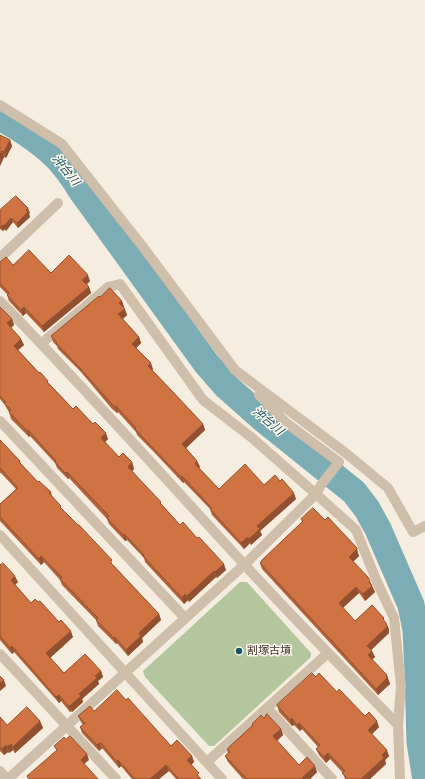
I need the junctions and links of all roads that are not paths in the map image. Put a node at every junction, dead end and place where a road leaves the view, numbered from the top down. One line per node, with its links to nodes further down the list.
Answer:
1 (0, 105): 6 (street)
2 (58, 203): 3 (street)
3 (0, 258)
4 (0, 301): 5 (street)
5 (42, 343): 8 (street); 11 (street)
6 (235, 370): 8 (street); 9 (street)
7 (0, 421): 12 (street)
8 (319, 489): 11 (street); 17 (street)
9 (425, 526)
10 (0, 535): 15 (street)
11 (244, 564): 12 (street); 13 (street)
12 (185, 618): 15 (street)
13 (328, 653): 16 (street); 17 (street)
14 (0, 654): 18 (street)
15 (126, 673): 18 (street); 19 (street)
16 (267, 708): 19 (street); 24 (street)
17 (398, 725): 25 (street)
18 (67, 726): 21 (street); 22 (street)
19 (207, 762): 23 (street)
20 (0, 772): 21 (street)
21 (7, 779)
22 (116, 779)
23 (222, 779)
24 (332, 779)
25 (400, 779)

